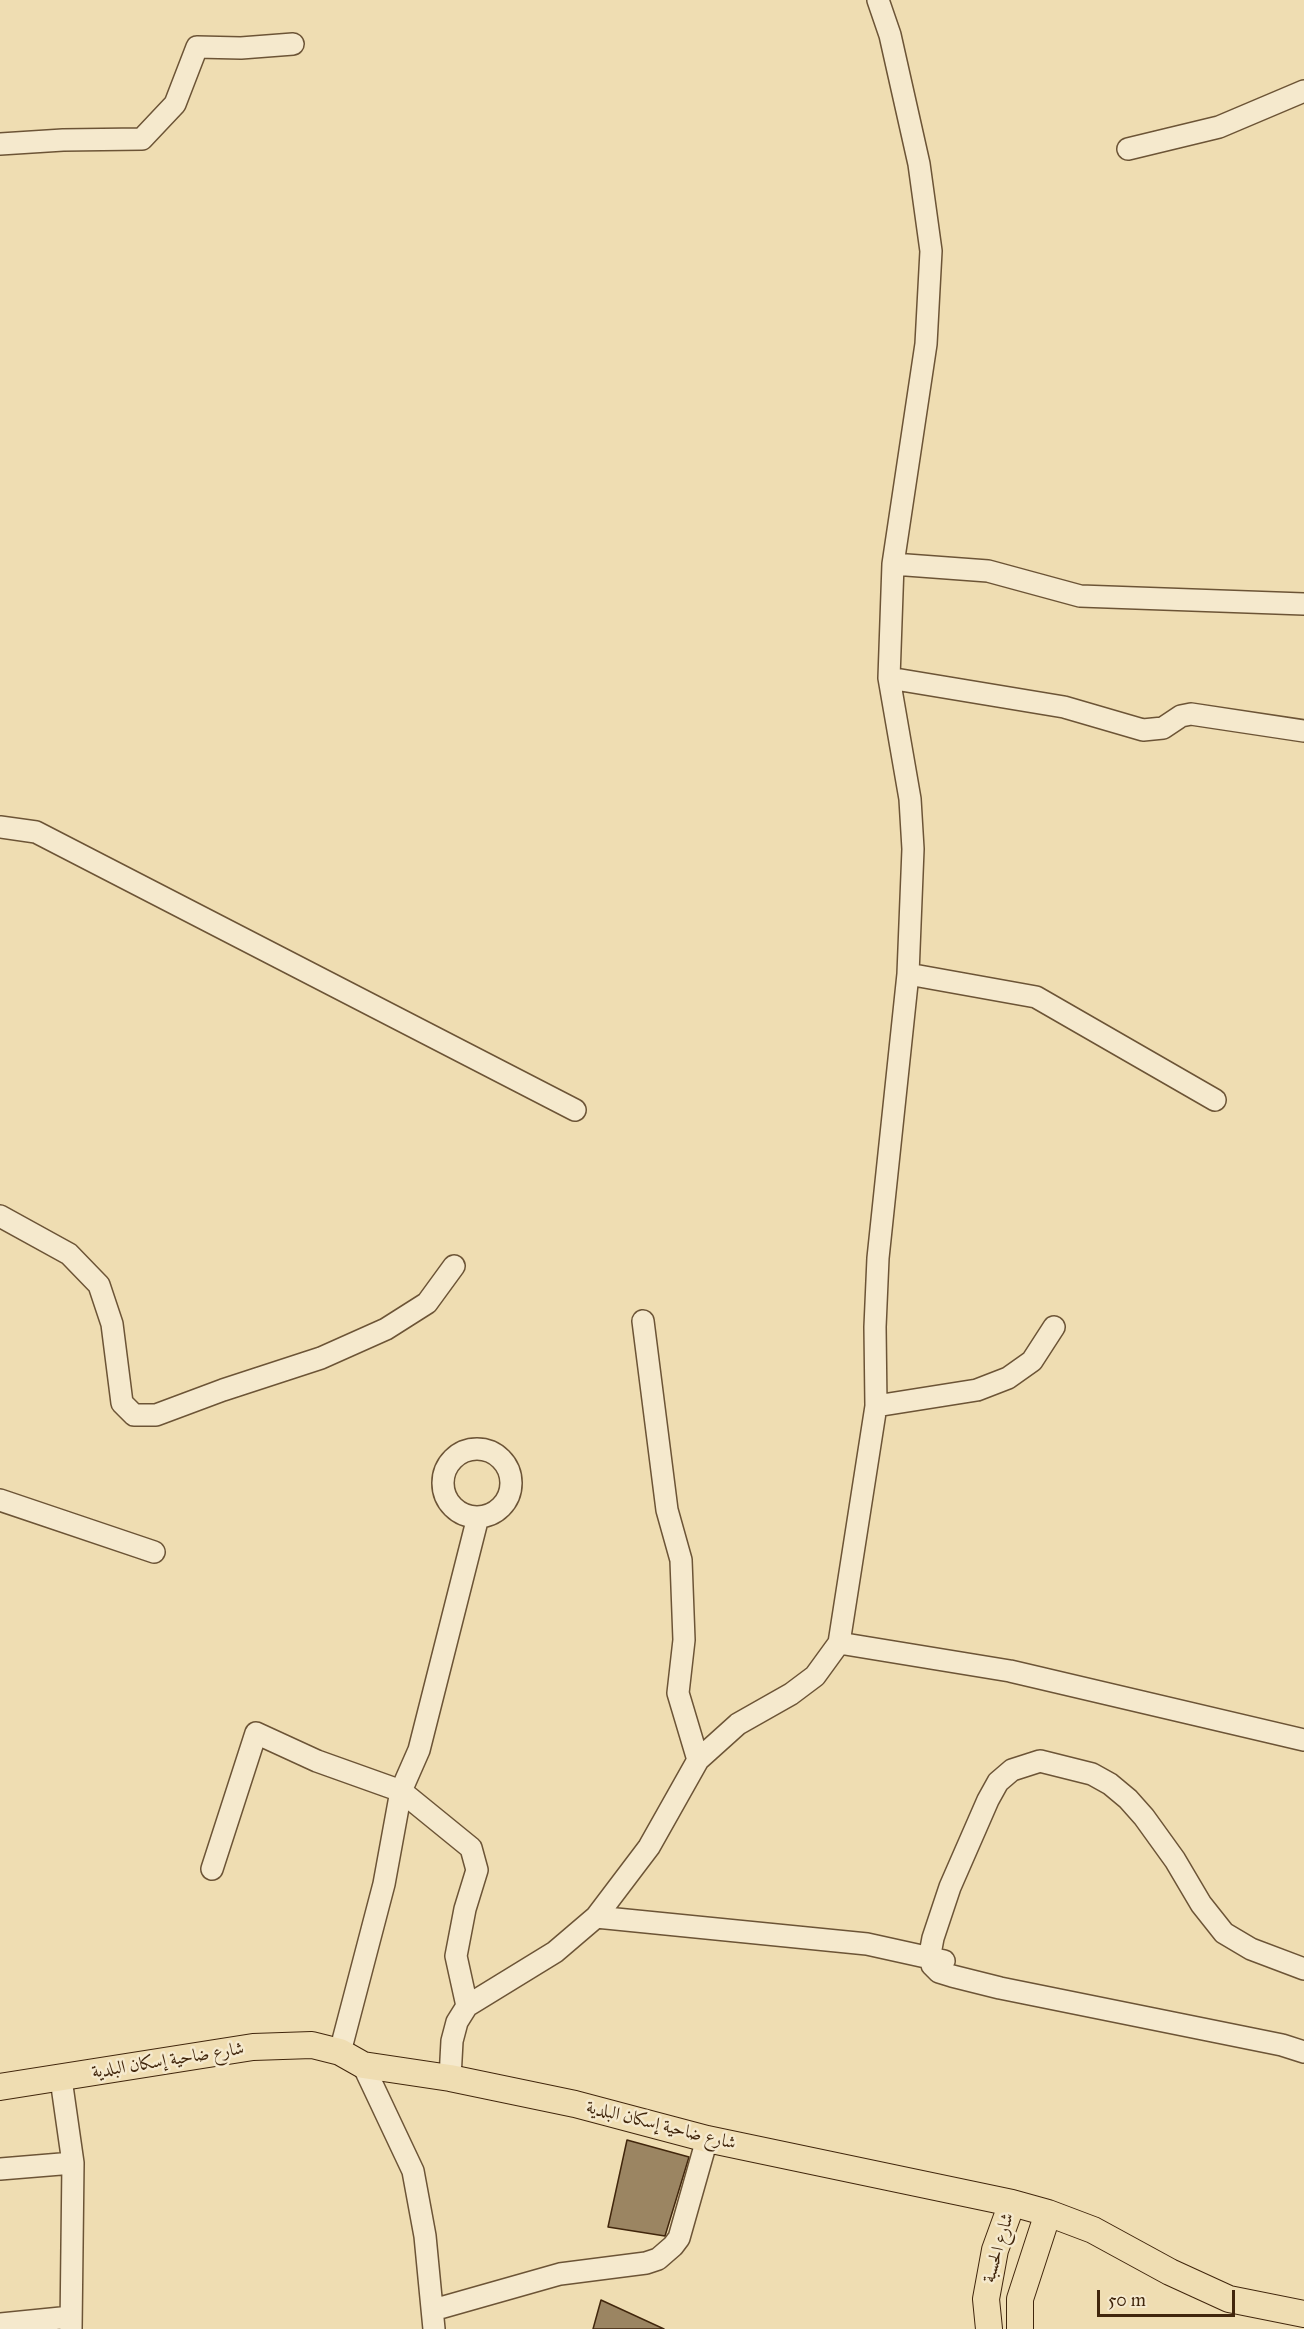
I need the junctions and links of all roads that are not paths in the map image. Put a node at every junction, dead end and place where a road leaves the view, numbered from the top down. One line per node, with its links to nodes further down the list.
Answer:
1 (878, 0): 6 (street)
2 (293, 44): 4 (street)
3 (1304, 91): 5 (street)
4 (0, 144)
5 (1128, 149)
6 (893, 564): 7 (street); 8 (street)
7 (1304, 604)
8 (890, 678): 9 (street); 11 (street)
9 (1304, 731)
10 (0, 827): 13 (street)
11 (908, 974): 12 (street); 18 (street)
12 (1215, 1100)
13 (575, 1110)
14 (0, 1216): 15 (street)
15 (454, 1266)
16 (643, 1321): 24 (street)
17 (1054, 1327): 18 (street)
18 (876, 1406): 22 (street)
19 (0, 1500): 21 (street)
20 (477, 1517): 25 (street)
21 (154, 1552)
22 (839, 1643): 23 (street); 24 (street)
23 (1304, 1740)
24 (698, 1760): 27 (street)
25 (401, 1791): 26 (street); 30 (street); 32 (street)
26 (212, 1869)
27 (596, 1917): 28 (street); 30 (street)
28 (931, 1959): 29 (street); 31 (street); 33 (street)
29 (1304, 1969)
30 (467, 2007): 35 (street)
31 (1304, 2044)
32 (339, 2052): 34 (main road, شارع ضاحية إسكان البلدية); 36 (main road, شارع ضاحية إسكان البلدية)
33 (1304, 2052)
34 (363, 2065): 35 (main road, شارع ضاحية إسكان البلدية); 44 (street)
35 (450, 2078): 38 (main road, شارع ضاحية إسكان البلدية)
36 (61, 2079): 37 (main road, شارع ضاحية إسكان البلدية); 39 (street)
37 (0, 2087)
38 (707, 2139): 41 (main road, شارع ضاحية إسكان البلدية); 44 (street)
39 (73, 2163): 40 (street); 45 (street)
40 (0, 2169)
41 (1012, 2203): 42 (main road, شارع ضاحية إسكان البلدية); 47 (main road, شارع الحسبة)
42 (1048, 2213): 43 (main road, شارع ضاحية إسكان البلدية); 48 (main road, شارع الحسبة)
43 (1304, 2314)
44 (434, 2319)
45 (71, 2323): 46 (street)
46 (0, 2324)
47 (989, 2329)
48 (1020, 2329)

